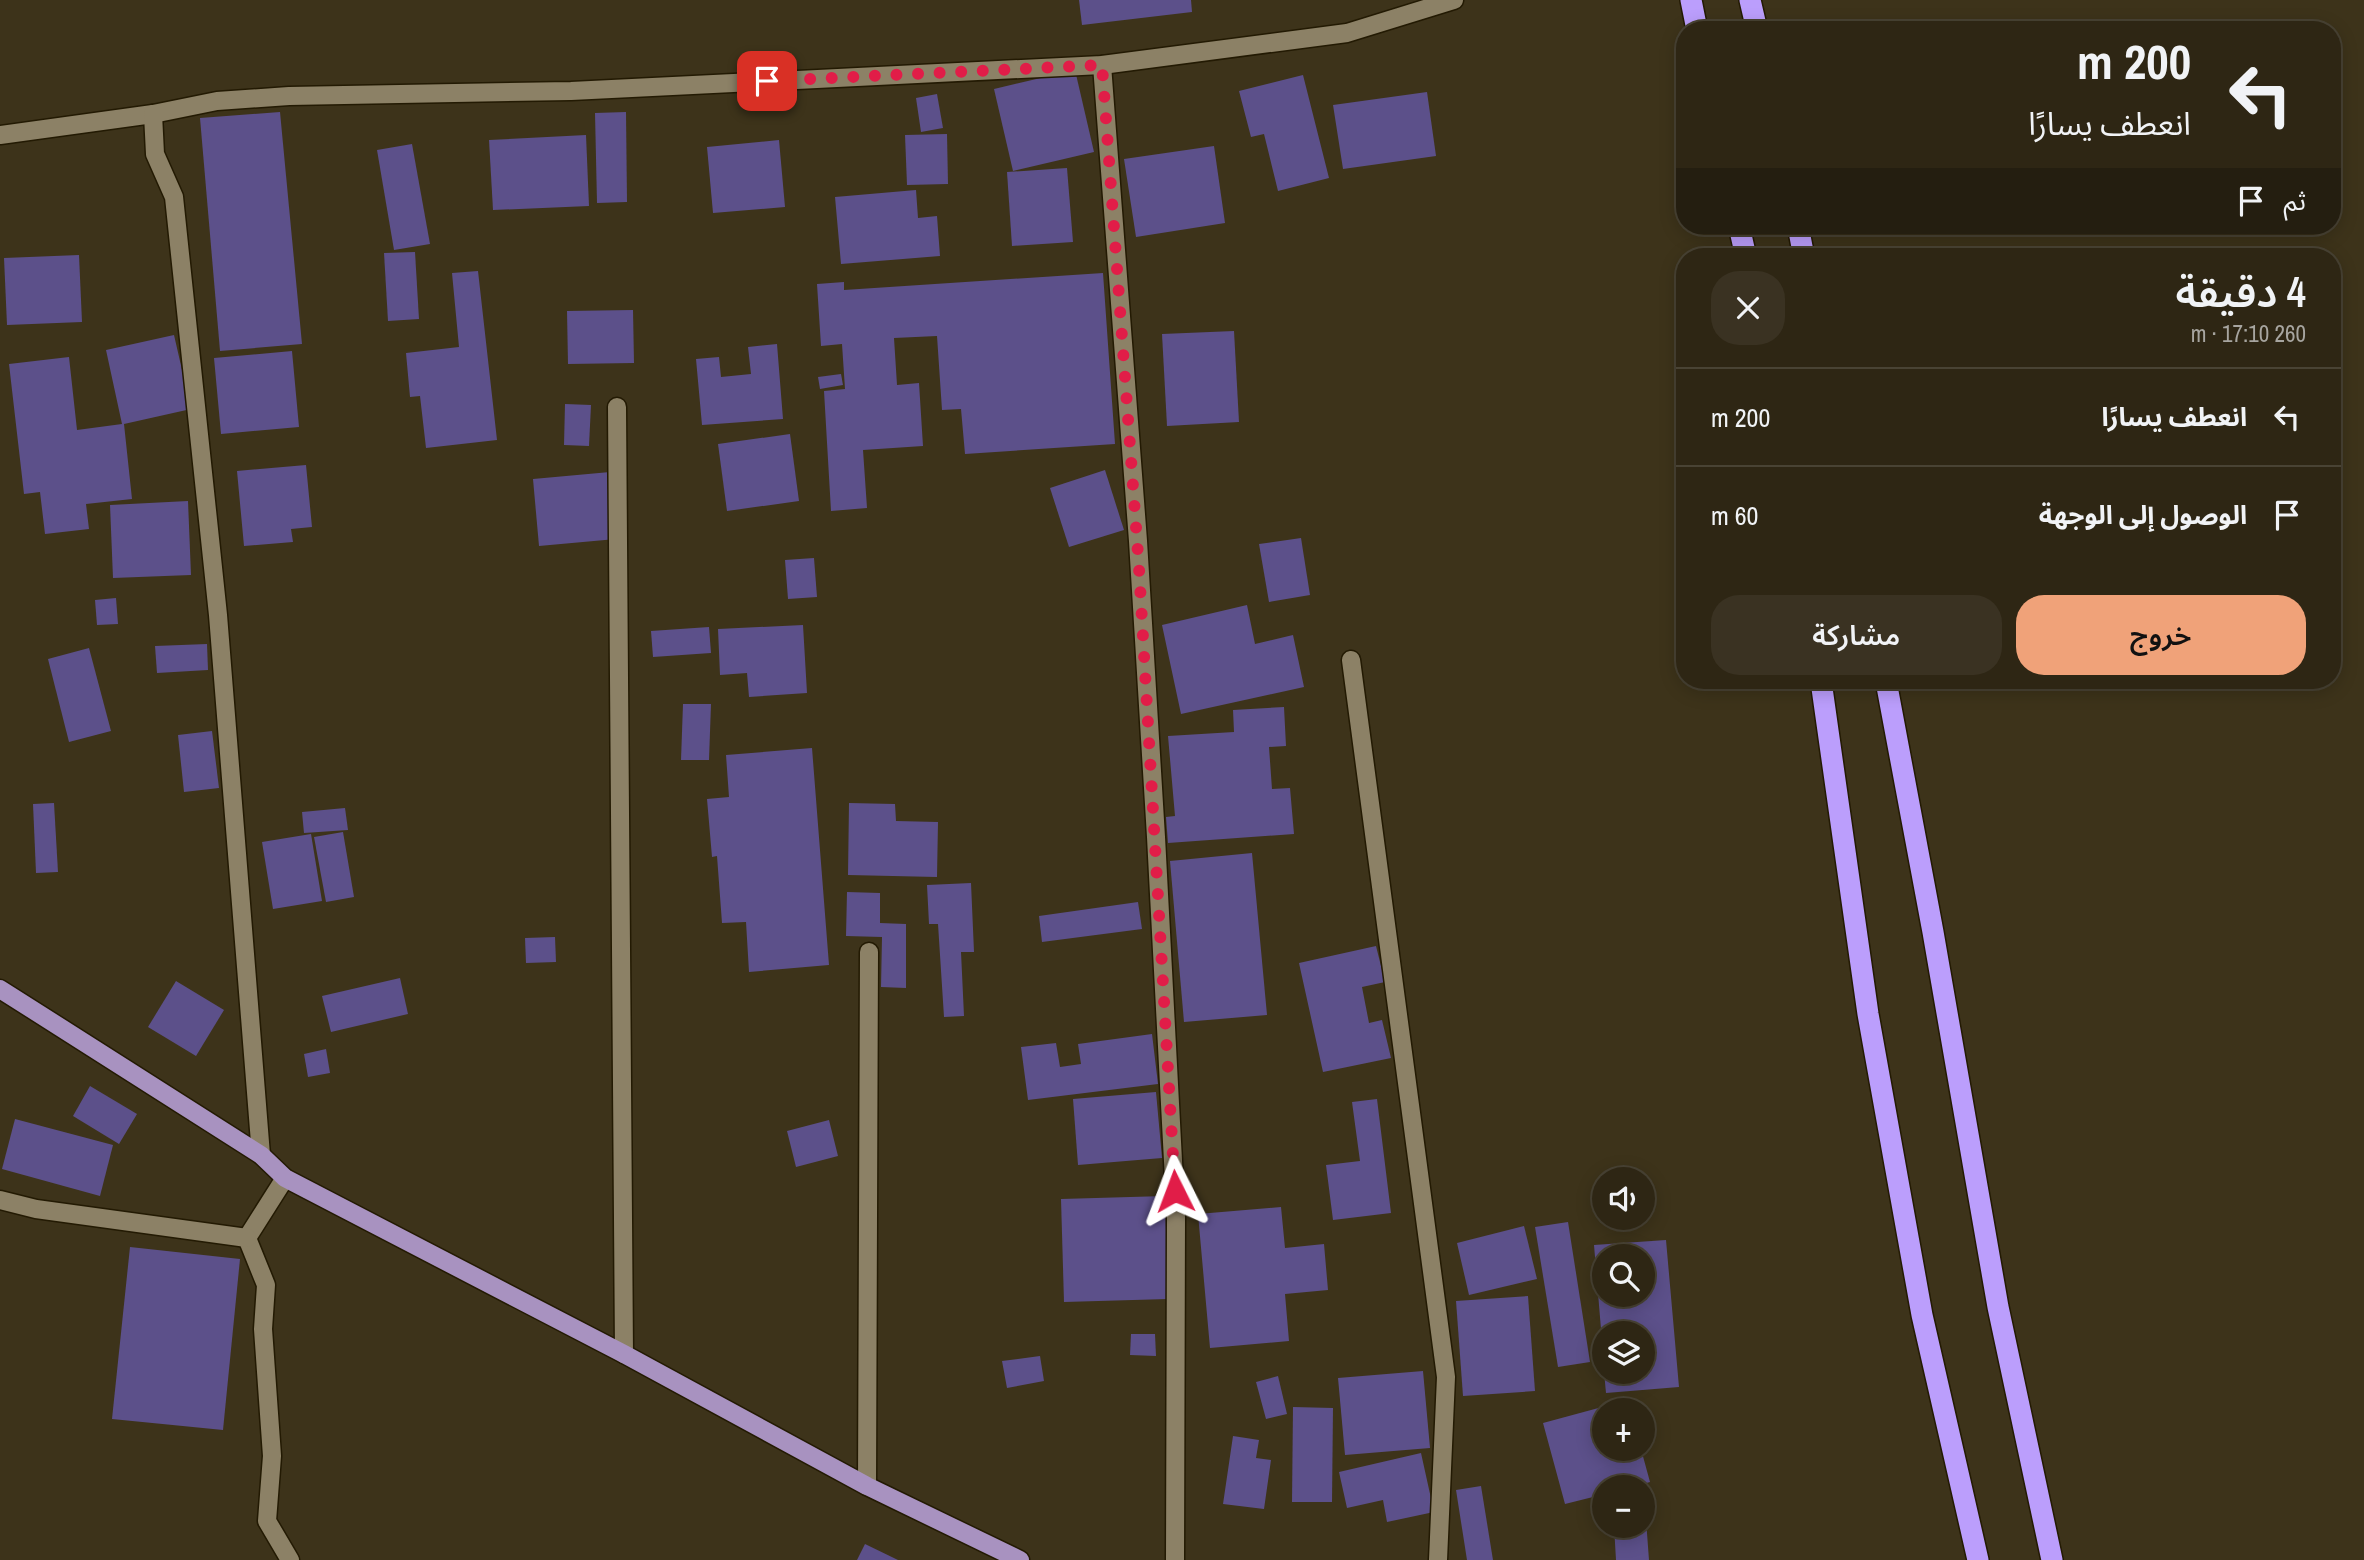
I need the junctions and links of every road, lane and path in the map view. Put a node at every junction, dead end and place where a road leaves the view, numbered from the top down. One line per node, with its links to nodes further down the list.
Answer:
1 (1454, 0): 6 (street)
2 (1691, 0): 4 (highway)
3 (1750, 0): 5 (highway)
4 (1695, 21)
5 (1755, 21)
6 (1102, 65): 7 (street); 23 (street)
7 (153, 114): 8 (street); 15 (street)
8 (0, 135)
9 (617, 407): 19 (street)
10 (1351, 660): 24 (street)
11 (1822, 689): 25 (highway)
12 (1887, 689): 26 (highway)
13 (869, 952): 20 (street)
14 (0, 989): 15 (main road)
15 (261, 1155): 16 (main road)
16 (285, 1178): 18 (street); 19 (main road)
17 (0, 1200): 18 (street)
18 (247, 1238): 21 (street)
19 (624, 1354): 20 (main road)
20 (867, 1486): 22 (main road)
21 (290, 1560)
22 (1020, 1560)
23 (1175, 1560)
24 (1438, 1560)
25 (1978, 1560)
26 (2052, 1560)

